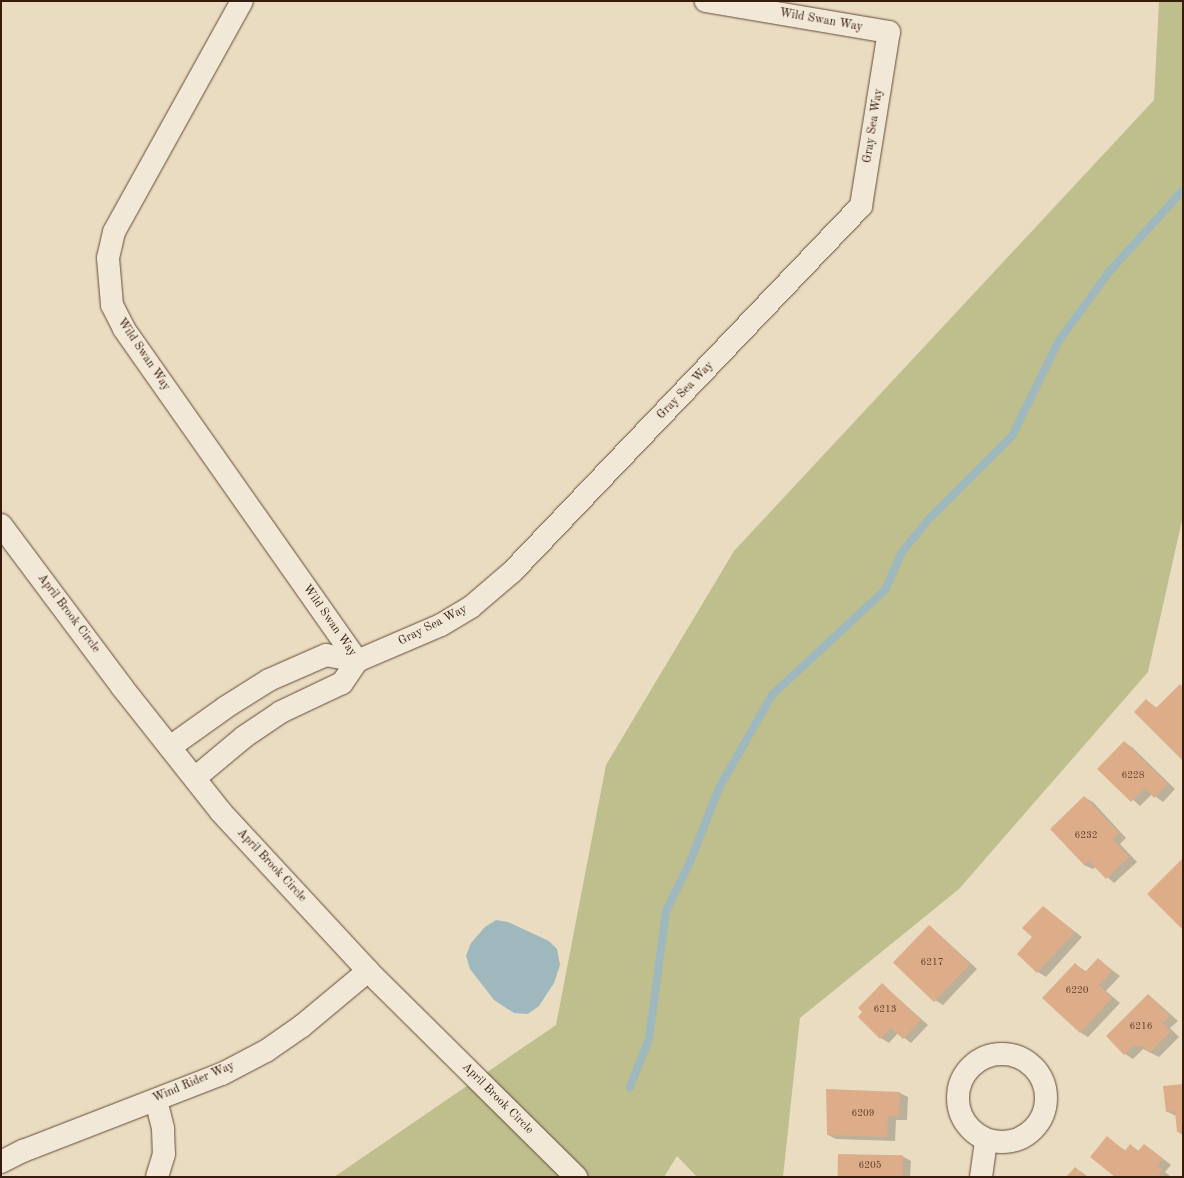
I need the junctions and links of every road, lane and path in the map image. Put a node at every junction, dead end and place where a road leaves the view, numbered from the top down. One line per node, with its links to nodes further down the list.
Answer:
1 (242, 1): 5 (street, Wild Swan Way)
2 (706, 1): 3 (street, Wild Swan Way)
3 (889, 32): 5 (street, Gray Sea Way)
4 (1, 525): 6 (street, April Brook Circle)
5 (357, 661): 6 (street); 7 (street)
6 (170, 747): 7 (street, April Brook Circle)
7 (195, 778): 8 (street, April Brook Circle)
8 (368, 971): 9 (street, Wind Rider Way); 13 (street, April Brook Circle)
9 (156, 1100): 11 (street, Wind Rider Way); 12 (street)
10 (986, 1140): 14 (street)
11 (1, 1162)
12 (157, 1177)
13 (576, 1177)
14 (982, 1177)

